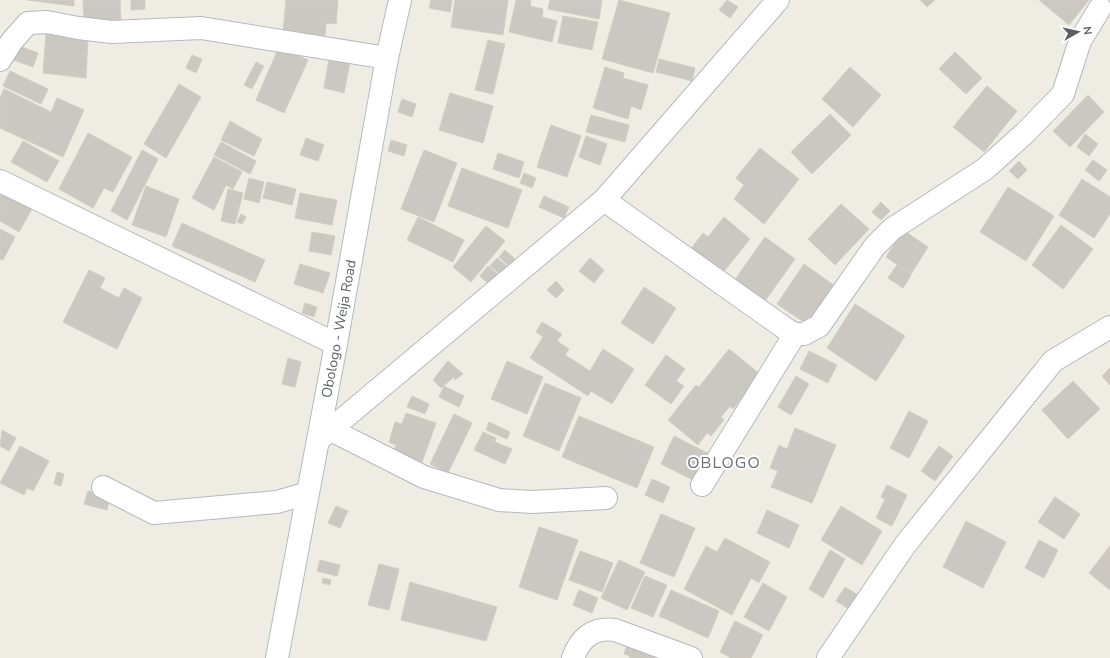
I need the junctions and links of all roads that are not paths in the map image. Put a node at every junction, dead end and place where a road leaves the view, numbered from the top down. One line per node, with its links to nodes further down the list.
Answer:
1 (400, 0): 4 (street, Obologo - Weija Road)
2 (778, 0): 7 (street)
3 (1100, 8): 9 (street)
4 (387, 58): 5 (street); 10 (street, Obologo - Weija Road)
5 (0, 60)
6 (0, 181): 10 (street)
7 (604, 200): 9 (street); 11 (street)
8 (1110, 327): 19 (street)
9 (795, 334): 12 (street)
10 (336, 344): 11 (street, Obologo - Weija Road)
11 (325, 435): 14 (street, Obologo - Weija Road); 15 (street)
12 (702, 485)
13 (103, 487): 14 (street)
14 (308, 493): 16 (street, Obologo - Weija Road)
15 (606, 498)
16 (276, 658)
17 (573, 658): 18 (street)
18 (691, 658)
19 (828, 658)

